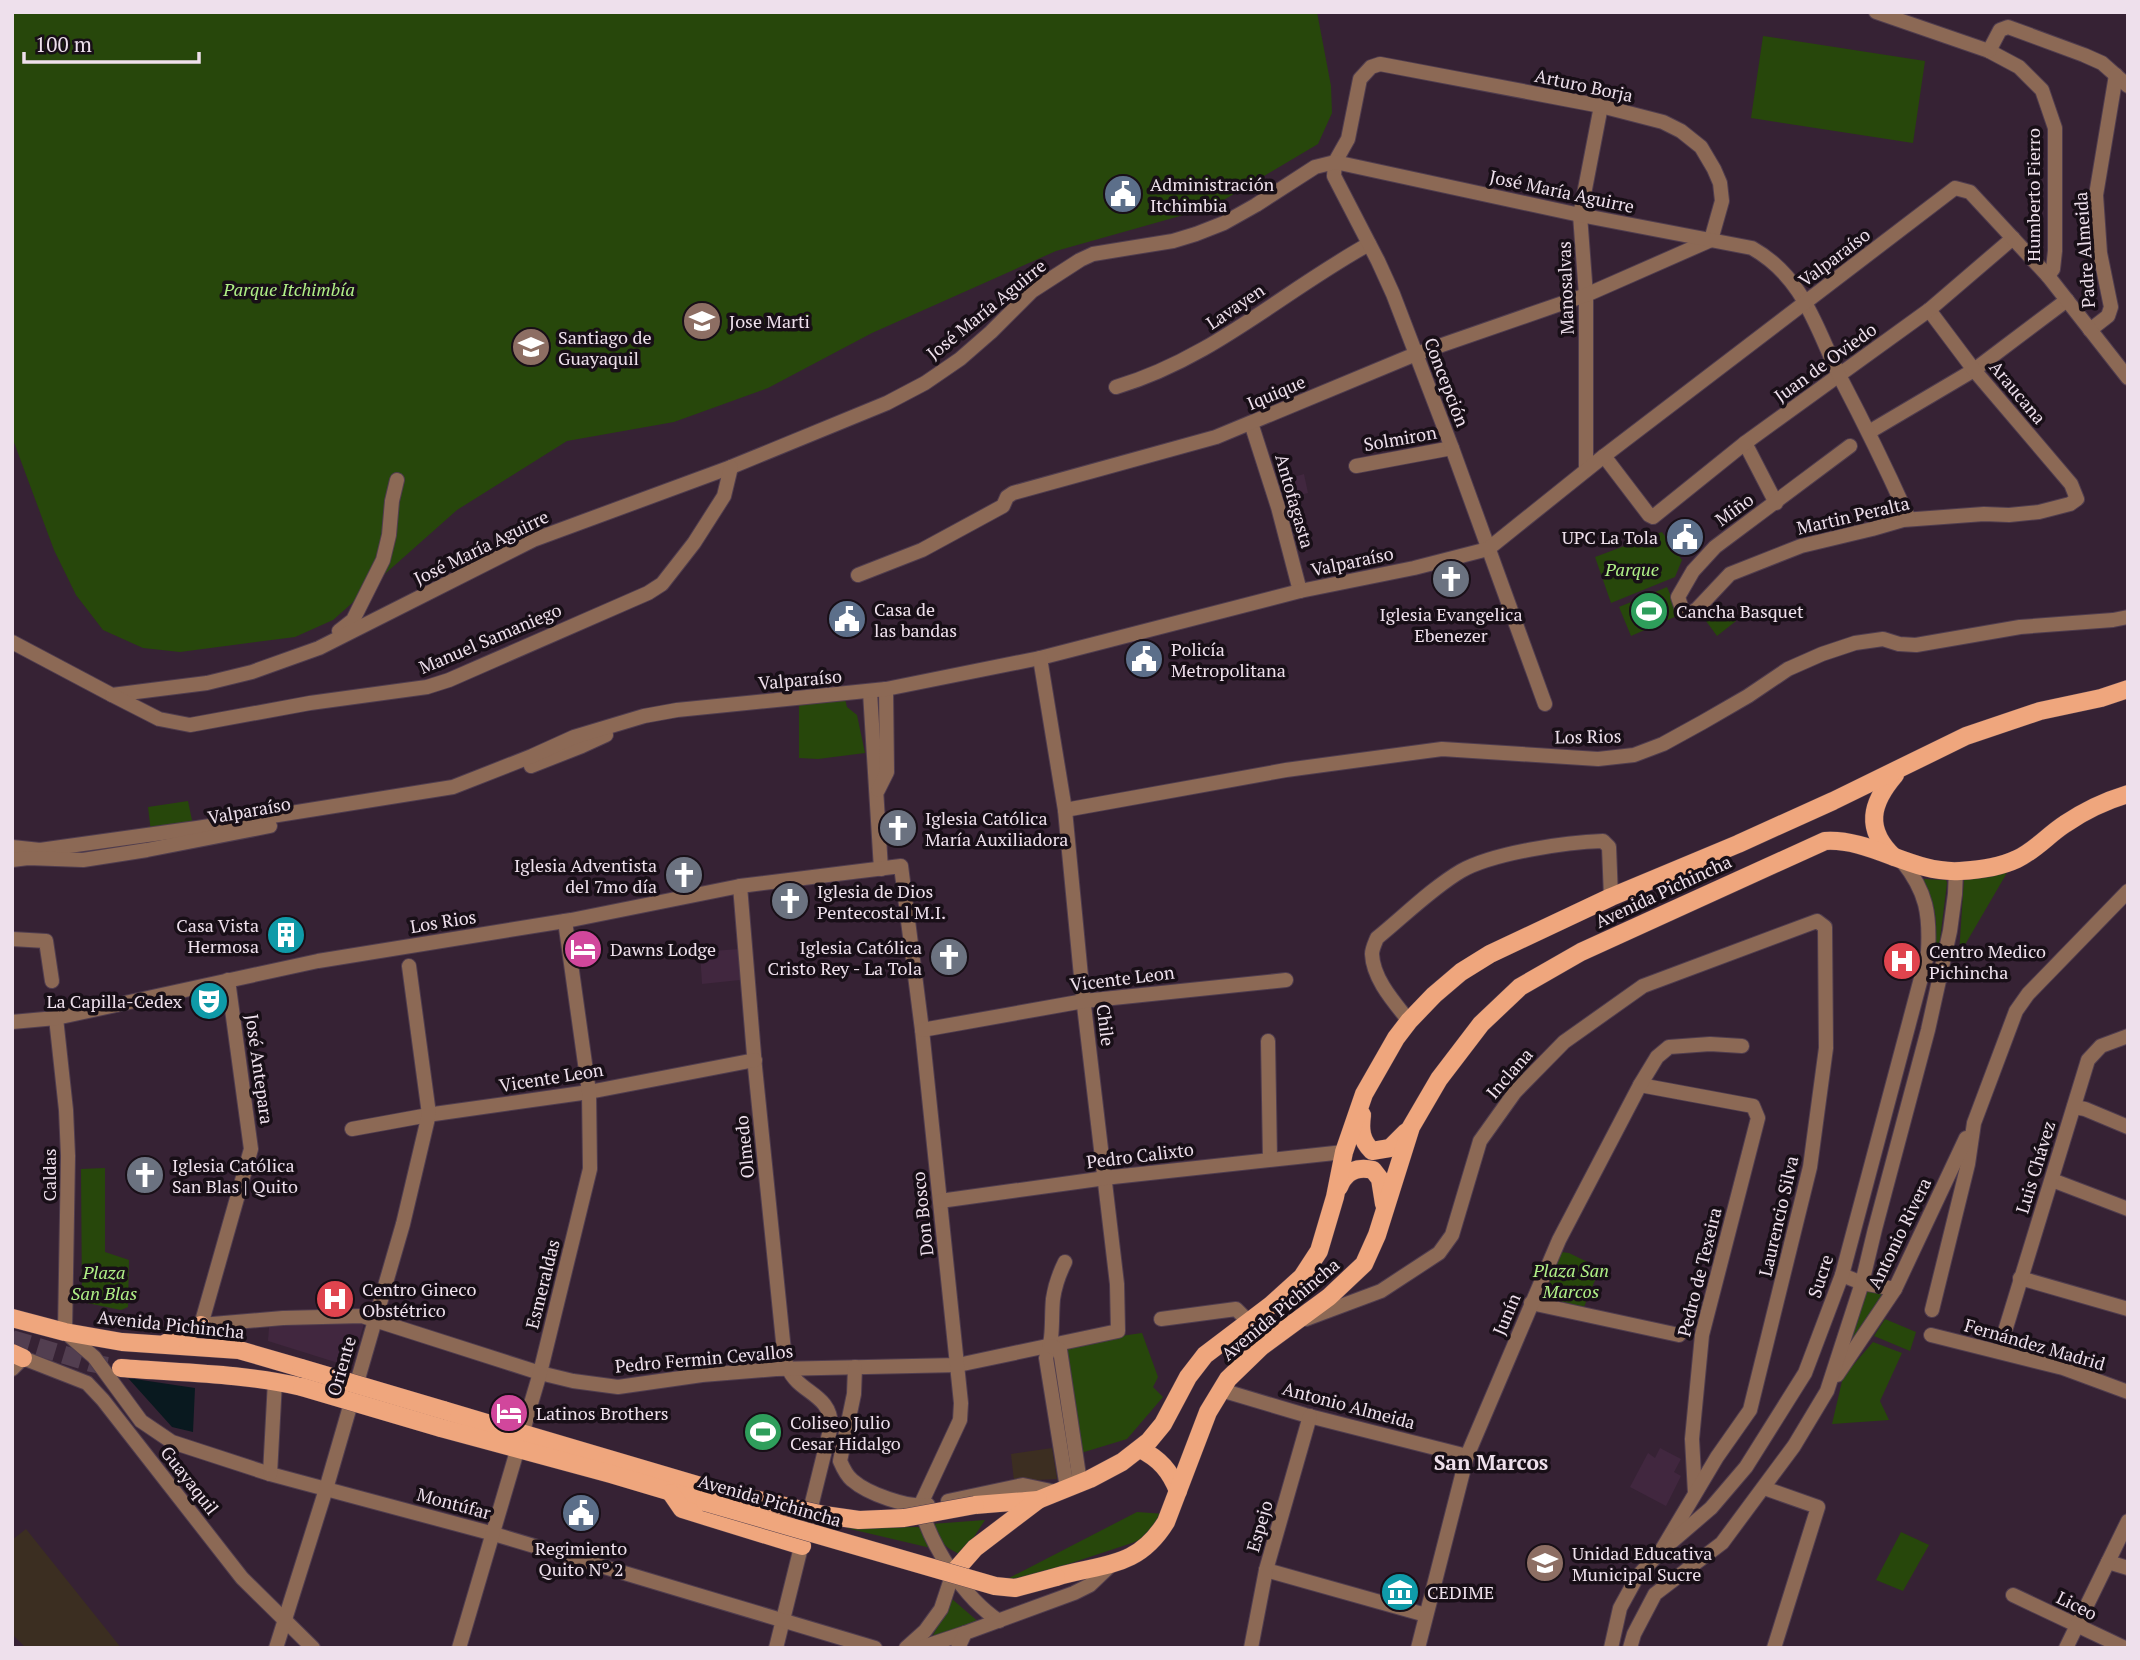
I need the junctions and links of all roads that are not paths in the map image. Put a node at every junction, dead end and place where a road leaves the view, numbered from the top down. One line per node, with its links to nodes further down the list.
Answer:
1 (1876, 12): 2 (street, Humberto Fierro)
2 (1989, 51): 3 (street); 11 (street, Humberto Fierro)
3 (2116, 75): 4 (street); 16 (street, Padre Almeida)
4 (2128, 86)
5 (1601, 106): 6 (street, Arturo Borja); 7 (street, Manosalvas); 9 (street, Arturo Borja)
6 (1335, 162): 7 (street, José María Aguirre); 10 (street, Concepción); 29 (street, José María Aguirre)
7 (1580, 215): 9 (street, José María Aguirre); 12 (street, Manosalvas)
8 (2013, 238): 11 (street); 14 (street, Valparaíso); 15 (street, Juan de Oviedo)
9 (1711, 240): 12 (street, Iquique); 14 (street, José María Aguirre)
10 (1369, 244): 17 (street, Concepción); 21 (street, Lavayen)
11 (2048, 276): 13 (street)
12 (1586, 295): 17 (street, Iquique); 30 (street, Manosalvas)
13 (2067, 300): 16 (street); 18 (street)
14 (1807, 302): 19 (street, José María Aguirre); 27 (street, Valparaíso)
15 (1929, 310): 18 (street, Araucana); 19 (street, Juan de Oviedo)
16 (2090, 330): 20 (street)
17 (1416, 354): 22 (street, Iquique); 26 (street, Concepción)
18 (1974, 370): 23 (street); 32 (street, Araucana)
19 (1840, 376): 23 (street, José María Aguirre); 24 (street, Juan de Oviedo)
20 (2128, 378)
21 (1116, 387)
22 (1251, 423): 36 (street, Iquique); 37 (street, Antofagasta)
23 (1870, 432): 34 (street, José María Aguirre)
24 (1745, 443): 27 (street, Juan de Oviedo); 33 (street)
25 (1850, 446): 33 (street, Miño)
26 (1452, 448): 28 (street, Solmiron); 35 (street, Concepción)
27 (1604, 456): 30 (street, Valparaíso)
28 (1356, 466)
29 (731, 467): 41 (street, José María Aguirre); 46 (street, Manuel Samaniego)
30 (1586, 470): 35 (street, Valparaíso)
31 (397, 480): 41 (street)
32 (2077, 499): 34 (street, Martin Peralta)
33 (1776, 503): 38 (street, Miño)
34 (1909, 519): 38 (street, Martin Peralta)
35 (1488, 549): 37 (street, Valparaíso); 47 (street, Concepción)
36 (858, 575)
37 (1300, 591): 42 (street, Valparaíso)
38 (1697, 609)
39 (2128, 617): 52 (street, Los Rios)
40 (12, 642): 46 (street)
41 (319, 648): 46 (street, José María Aguirre)
42 (1040, 658): 43 (street, Valparaíso); 52 (street, Chile)
43 (886, 689): 45 (street, Valparaíso); 50 (street)
44 (2125, 691): 49 (main road, Avenida Pichincha)
45 (870, 692): 48 (street, Valparaíso); 50 (street)
46 (112, 695)
47 (1545, 704)
48 (644, 716): 53 (street, Valparaíso); 55 (street, Valparaíso)
49 (1899, 769): 54 (main road); 60 (main road, Avenida Pichincha)
50 (877, 791): 56 (street)
51 (2128, 794): 57 (main road, Avenida Pichincha)
52 (1065, 810): 68 (street, Chile)
53 (12, 847)
54 (1898, 859): 57 (main road, Avenida Pichincha); 83 (main road, Avenida Pichincha); 95 (street, Sucre)
55 (12, 860)
56 (881, 869): 58 (street, Los Rios); 72 (street, Don Bosco)
57 (1956, 871): 97 (street)
58 (740, 886): 61 (street, Los Rios); 76 (street, Olmedo)
59 (2128, 891): 82 (street, Antonio Rivera)
60 (1611, 897): 70 (main road, Avenida Pichincha); 70 (street)
61 (565, 921): 65 (street, Los Rios); 78 (street, Esmeraldas)
62 (1825, 927): 106 (street, Inclana); 137 (street, Laurencio Silva)
63 (12, 939): 67 (street)
64 (408, 966): 81 (street, Oriente)
65 (228, 980): 69 (street, Los Rios); 107 (street, José Antepara)
66 (1286, 980): 68 (street, Vicente Leon)
67 (52, 981)
68 (1084, 1001): 72 (street, Vicente Leon); 88 (street, Chile)
69 (57, 1018): 71 (street, Los Rios); 109 (street, Caldas)
70 (1409, 1021): 79 (main road, Avenida Pichincha)
71 (12, 1022)
72 (922, 1030): 91 (street, Don Bosco)
73 (2128, 1036): 80 (street, Luis Chávez)
74 (1268, 1041): 87 (street)
75 (1742, 1046): 77 (street, Junín)
76 (755, 1060): 78 (street, Vicente Leon); 119 (street, Olmedo)
77 (1640, 1085): 99 (street, Junín); 137 (street, Pedro de Texeira)
78 (589, 1092): 81 (street, Vicente Leon); 120 (street, Esmeraldas)
79 (1364, 1094): 83 (main road); 86 (main road, Avenida Pichincha)
80 (2074, 1107): 84 (street); 89 (street, Luis Chávez)
81 (429, 1114): 85 (street, Vicente Leon); 104 (street, Oriente)
82 (1974, 1123): 98 (street, Antonio Rivera); 101 (street, Antonio Rivera)
83 (1411, 1127): 93 (main road, Avenida Pichincha)
84 (2128, 1127)
85 (352, 1129)
86 (1344, 1152): 87 (street, Pedro Calixto); 90 (main road, Avenida Pichincha)
87 (1270, 1159): 88 (street, Pedro Calixto)
88 (1105, 1178): 91 (street, Pedro Calixto); 113 (street, Chile)
89 (2052, 1181): 92 (street); 96 (street, Luis Chávez)
90 (1335, 1197): 93 (main road); 105 (main road, Avenida Pichincha)
91 (940, 1201): 115 (street, Don Bosco)
92 (2128, 1209)
93 (1385, 1211): 106 (main road, Avenida Pichincha)
94 (1065, 1262): 113 (street)
95 (1842, 1275): 97 (street); 141 (street, Sucre)
96 (2020, 1278): 100 (street); 108 (street, Luis Chávez)
97 (1862, 1283): 98 (street); 123 (street)
98 (1895, 1289): 123 (street, Antonio Rivera)
99 (1531, 1303): 110 (street); 130 (street, Junín)
100 (2128, 1309)
101 (1933, 1310)
102 (12, 1318): 109 (main road, Avenida Pichincha)
103 (1161, 1319): 105 (street)
104 (374, 1320): 107 (street, Pedro Fermin Cevallos); 120 (street, Pedro Fermin Cevallos); 134 (street, Oriente)
105 (1249, 1322): 129 (main road, Avenida Pichincha)
106 (1295, 1323): 122 (main road, Avenida Pichincha)
107 (201, 1325): 112 (main road)
108 (2005, 1331)
109 (65, 1332): 112 (main road, Avenida Pichincha); 131 (street, Montúfar)
110 (1679, 1335)
111 (1931, 1335): 124 (street, Fernández Madrid)
112 (162, 1344): 127 (main road, Avenida Pichincha, bridge)
113 (1051, 1346): 115 (street, Pedro Fermin Cevallos); 132 (street)
114 (16, 1360): 153 (street, Guayaquil)
115 (958, 1365): 116 (street, Pedro Fermin Cevallos); 140 (street, Don Bosco)
116 (855, 1367): 118 (street, Pedro Fermin Cevallos); 140 (street)
117 (121, 1368): 121 (main road, Avenida Pichincha)
118 (812, 1368): 119 (street, Pedro Fermin Cevallos); 125 (street)
119 (788, 1369): 120 (street, Pedro Fermin Cevallos); 125 (street)
120 (540, 1373): 128 (street, Esmeraldas)
121 (275, 1381): 127 (main road, Avenida Pichincha, bridge); 131 (street)
122 (1221, 1390): 126 (street, Antonio Almeida); 135 (main road, Avenida Pichincha)
123 (1827, 1391): 133 (street)
124 (2128, 1392)
125 (812, 1394): 144 (street)
126 (1310, 1416): 130 (street, Antonio Almeida); 149 (street, Espejo)
127 (442, 1419): 128 (main road, Avenida Pichincha)
128 (520, 1441): 136 (main road, Avenida Pichincha); 138 (main road, Avenida Pichincha); 143 (street, Esmeraldas)
129 (1140, 1449): 132 (main road, Avenida Pichincha); 135 (main road)
130 (1467, 1457): 152 (street, Junín)
131 (270, 1474): 134 (street, Montúfar)
132 (1068, 1487): 139 (main road, Avenida Pichincha); 140 (street)
133 (1764, 1488): 169 (street); 170 (street)
134 (326, 1489): 143 (street, Montúfar); 153 (street, Oriente)
135 (1178, 1491): 147 (main road, Avenida Pichincha)
136 (671, 1493): 138 (main road, Avenida Pichincha); 144 (main road)
137 (1695, 1493): 141 (street); 145 (street, Laurencio Silva)
138 (706, 1495): 139 (main road, Avenida Pichincha, bridge); 147 (main road, Avenida Pichincha, bridge)
139 (1038, 1500): 150 (main road)
140 (920, 1506): 150 (street)
141 (1711, 1508): 145 (street, Sucre)
142 (2128, 1521): 146 (street)
143 (494, 1534): 154 (street, Montúfar); 160 (street, Esmeraldas)
144 (802, 1546): 154 (street)
145 (1661, 1550): 168 (street, Sucre)
146 (2108, 1562): 148 (street); 156 (street)
147 (1111, 1565): 155 (street)
148 (2128, 1568)
149 (1266, 1570): 152 (street); 166 (street, Espejo)
150 (953, 1573): 155 (street); 163 (street)
151 (2013, 1595): 156 (street, Liceo)
152 (1426, 1615): 167 (street, Junín)
153 (284, 1620): 158 (street, Oriente); 159 (street, Guayaquil)
154 (783, 1620): 161 (street); 162 (street, Montúfar)
155 (999, 1621): 157 (street)
156 (2077, 1626): 171 (street); 172 (street, Liceo)
157 (965, 1633): 164 (street); 165 (street)
158 (276, 1648)
159 (313, 1648)
160 (459, 1648)
161 (776, 1648)
162 (874, 1648)
163 (906, 1648)
164 (920, 1648)
165 (958, 1648)
166 (1251, 1648)
167 (1418, 1648)
168 (1611, 1648)
169 (1630, 1648)
170 (1774, 1648)
171 (2066, 1648)
172 (2125, 1648)

